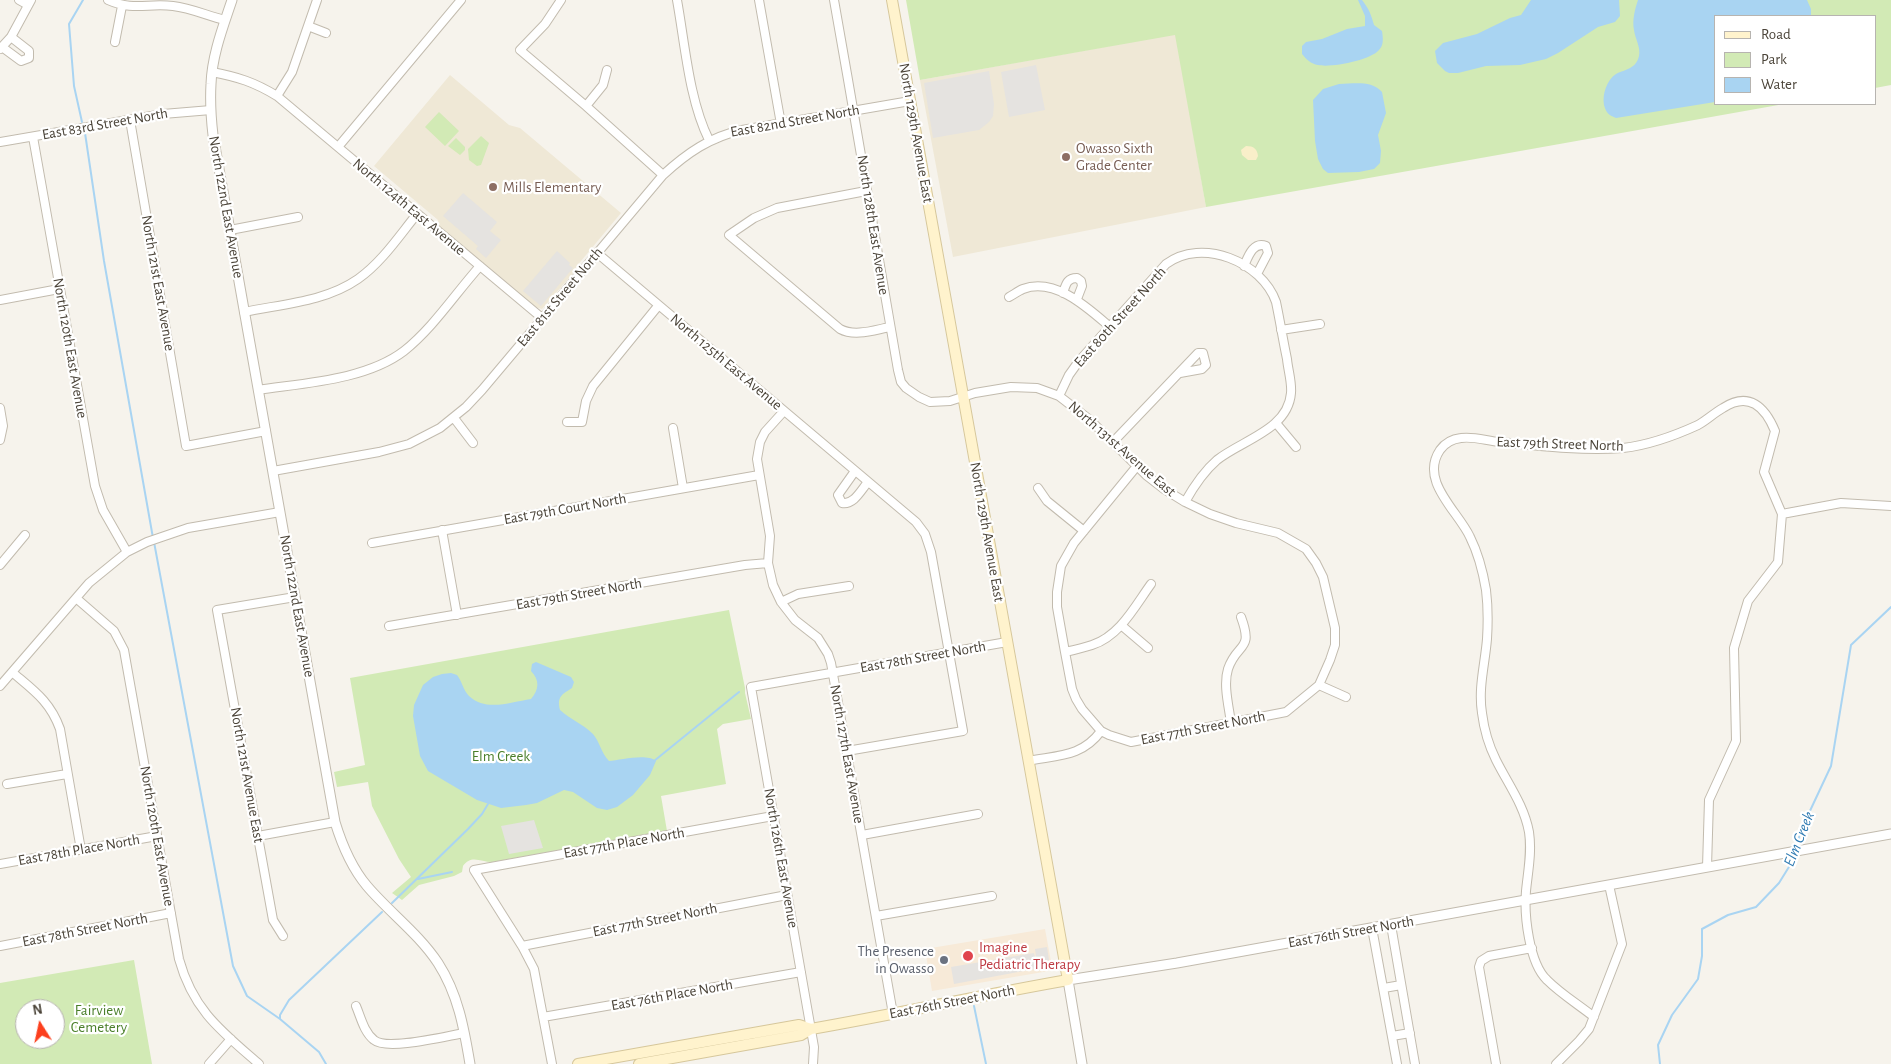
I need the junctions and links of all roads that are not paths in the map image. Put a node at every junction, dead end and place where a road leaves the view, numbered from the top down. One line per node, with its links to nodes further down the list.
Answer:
1 (19, 0): 11 (street)
2 (108, 0): 12 (street)
3 (232, 0): 13 (street, North 122nd East Avenue)
4 (318, 0): 14 (street)
5 (461, 0): 30 (street)
6 (561, 0): 22 (street)
7 (677, 0): 28 (street)
8 (759, 0): 26 (street)
9 (834, 0): 24 (street, North 128th East Avenue)
10 (892, 0): 21 (main road, North 129th Avenue East)
11 (30, 3): 17 (street)
12 (122, 6): 13 (street); 16 (street)
13 (225, 20): 19 (street, North 122nd East Avenue)
14 (308, 26): 15 (street); 20 (street)
15 (326, 33)
16 (115, 42)
17 (5, 44)
18 (607, 70): 22 (street)
19 (212, 72): 20 (street, North 124th East Avenue); 23 (street, North 122nd East Avenue)
20 (276, 96): 30 (street, North 124th East Avenue)
21 (910, 101): 24 (street, East 82nd Street North); 55 (main road, North 129th Avenue East)
22 (586, 106): 31 (street)
23 (211, 110): 25 (street, East 83rd Street North); 35 (street, North 122nd East Avenue)
24 (854, 111): 26 (street, East 82nd Street North); 32 (street, North 128th East Avenue)
25 (130, 120): 27 (street, East 83rd Street North); 62 (street, North 121st East Avenue)
26 (781, 124): 28 (street, East 82nd Street North)
27 (33, 137): 29 (street, East 83rd Street North); 40 (street, North 120th East Avenue)
28 (709, 140): 31 (street, East 82nd Street North)
29 (0, 142)
30 (338, 147): 33 (street, North 124th East Avenue)
31 (663, 175): 36 (street, East 81st Street North)
32 (866, 191): 49 (street, North 128th East Avenue); 49 (street)
33 (418, 214): 37 (street, North 124th East Avenue); 46 (street)
34 (298, 217): 35 (street)
35 (230, 230): 46 (street, North 122nd East Avenue)
36 (596, 254): 45 (street, North 125th East Avenue); 47 (street, East 81st Street North)
37 (480, 266): 47 (street, North 124th East Avenue); 53 (street)
38 (1244, 266): 39 (street, East 80th Street North); 39 (street); 50 (street, East 80th Street North)
39 (1257, 274): 51 (street)
40 (59, 289): 44 (street); 82 (street, North 120th East Avenue)
41 (1063, 293): 42 (street); 43 (street); 43 (street)
42 (1009, 298)
43 (1077, 299): 50 (street)
44 (0, 300)
45 (658, 306): 57 (street, North 125th East Avenue); 59 (street)
46 (244, 312): 53 (street, North 122nd East Avenue)
47 (542, 318): 58 (street, East 81st Street North)
48 (1320, 324): 51 (street)
49 (890, 327): 55 (street, North 128th East Avenue)
50 (1110, 327): 54 (street, East 80th Street North)
51 (1281, 330): 60 (street)
52 (1180, 373): 64 (street)
53 (258, 390): 62 (street, North 122nd East Avenue)
54 (1059, 396): 55 (street); 64 (street, North 131st Avenue East)
55 (963, 397): 94 (main road, North 129th Avenue East)
56 (0, 408): 63 (street)
57 (784, 411): 69 (street, North 125th East Avenue); 70 (street, North 127th East Avenue)
58 (454, 418): 65 (street); 68 (street, East 81st Street North)
59 (567, 422)
60 (1276, 423): 66 (street); 74 (street)
61 (672, 428): 72 (street)
62 (266, 431): 68 (street, North 122nd East Avenue)
63 (0, 440)
64 (1113, 442): 67 (street, North 131st Avenue East)
65 (473, 443)
66 (1296, 447)
67 (1137, 466): 74 (street, North 131st Avenue East); 79 (street)
68 (273, 471): 76 (street, North 122nd East Avenue)
69 (855, 471): 71 (street, North 125th East Avenue); 71 (street)
70 (759, 474): 72 (street, East 79th Court North); 83 (street, North 127th East Avenue)
71 (868, 482): 96 (street, North 125th East Avenue)
72 (683, 488): 78 (street, East 79th Court North)
73 (1038, 488): 79 (street)
74 (1185, 502): 100 (street)
75 (1891, 506): 77 (street)
76 (280, 512): 82 (street); 87 (street, North 122nd East Avenue)
77 (1782, 514): 119 (street); 123 (street, East 79th Street North)
78 (442, 530): 81 (street, East 79th Court North); 90 (street)
79 (1084, 531): 97 (street)
80 (25, 536): 84 (street)
81 (372, 543)
82 (127, 552): 88 (street)
83 (768, 563): 89 (street, North 127th East Avenue); 90 (street, East 79th Street North)
84 (0, 565)
85 (1151, 584): 92 (street)
86 (848, 586): 89 (street)
87 (295, 597): 112 (street, North 122nd East Avenue); 116 (street, North 121st Avenue East)
88 (76, 598): 98 (street); 115 (street, North 120th East Avenue)
89 (781, 602): 99 (street, North 127th East Avenue)
90 (457, 615): 93 (street, East 79th Street North)
91 (1242, 616): 104 (street)
92 (1121, 625): 95 (street); 97 (street)
93 (389, 626)
94 (1007, 642): 96 (street, East 78th Street North); 107 (main road, North 129th Avenue East)
95 (1148, 648)
96 (948, 652): 99 (street, East 78th Street North); 106 (street)
97 (1065, 652): 105 (street)
98 (12, 672): 101 (street); 108 (street)
99 (833, 673): 102 (street, East 78th Street North); 106 (street, North 127th East Avenue)
100 (1319, 685): 103 (street); 104 (street, East 77th Street North)
101 (0, 686)
102 (751, 687): 111 (street, North 126th East Avenue)
103 (1346, 697)
104 (1231, 724): 105 (street, East 77th Street North)
105 (1101, 731): 107 (street)
106 (847, 751): 114 (street, North 127th East Avenue)
107 (1028, 761): 133 (main road, North 129th Avenue East)
108 (67, 774): 109 (street); 117 (street)
109 (7, 784)
110 (978, 814): 114 (street)
111 (773, 816): 121 (street, North 126th East Avenue); 130 (street, East 77th Place North)
112 (335, 822): 116 (street); 141 (street, North 122nd East Avenue)
113 (1891, 834): 119 (street, East 76th Street North)
114 (862, 835): 125 (street, North 127th East Avenue)
115 (157, 836): 117 (street, East 78th Place North); 124 (street, North 120th East Avenue)
116 (258, 836): 128 (street, North 121st Avenue East)
117 (81, 850): 118 (street, East 78th Place North)
118 (0, 864)
119 (1707, 867): 120 (street, East 76th Street North)
120 (1608, 885): 123 (street, East 76th Street North); 139 (street)
121 (787, 895): 130 (street, East 77th Street North); 132 (street, North 126th East Avenue)
122 (992, 896): 125 (street)
123 (1526, 901): 126 (street, East 76th Street North); 131 (street)
124 (171, 913): 129 (street, East 78th Street North); 144 (street, North 120th East Avenue)
125 (876, 916): 137 (street, North 127th East Avenue)
126 (1391, 925): 127 (street, East 76th Street North); 134 (street)
127 (1372, 928): 133 (street, East 76th Street North); 135 (street)
128 (283, 936)
129 (0, 946)
130 (522, 946): 138 (street)
131 (1532, 948): 139 (street); 155 (street)
132 (801, 972): 138 (street, East 76th Place North); 140 (street, North 126th East Avenue)
133 (1068, 980): 137 (main road, East 76th Street North); 152 (street, North 129th Avenue East)
134 (1402, 985): 135 (street); 142 (street)
135 (1384, 988): 143 (street)
136 (356, 1006): 141 (street)
137 (894, 1014): 140 (main road, East 76th Street North)
138 (543, 1017): 148 (street)
139 (1594, 1017): 156 (street)
140 (811, 1029): 149 (main road, East 76th Street North); 150 (main road, East 76th Street North); 151 (street)
141 (464, 1032): 147 (street, North 122nd East Avenue)
142 (1410, 1033): 143 (street); 154 (street)
143 (1392, 1036): 153 (street)
144 (231, 1039): 145 (street); 146 (street, North 120th East Avenue)
145 (209, 1064)
146 (259, 1064)
147 (470, 1064)
148 (552, 1064)
149 (578, 1064)
150 (639, 1064)
151 (813, 1064)
152 (1082, 1064)
153 (1397, 1064)
154 (1415, 1064)
155 (1496, 1064)
156 (1556, 1064)

